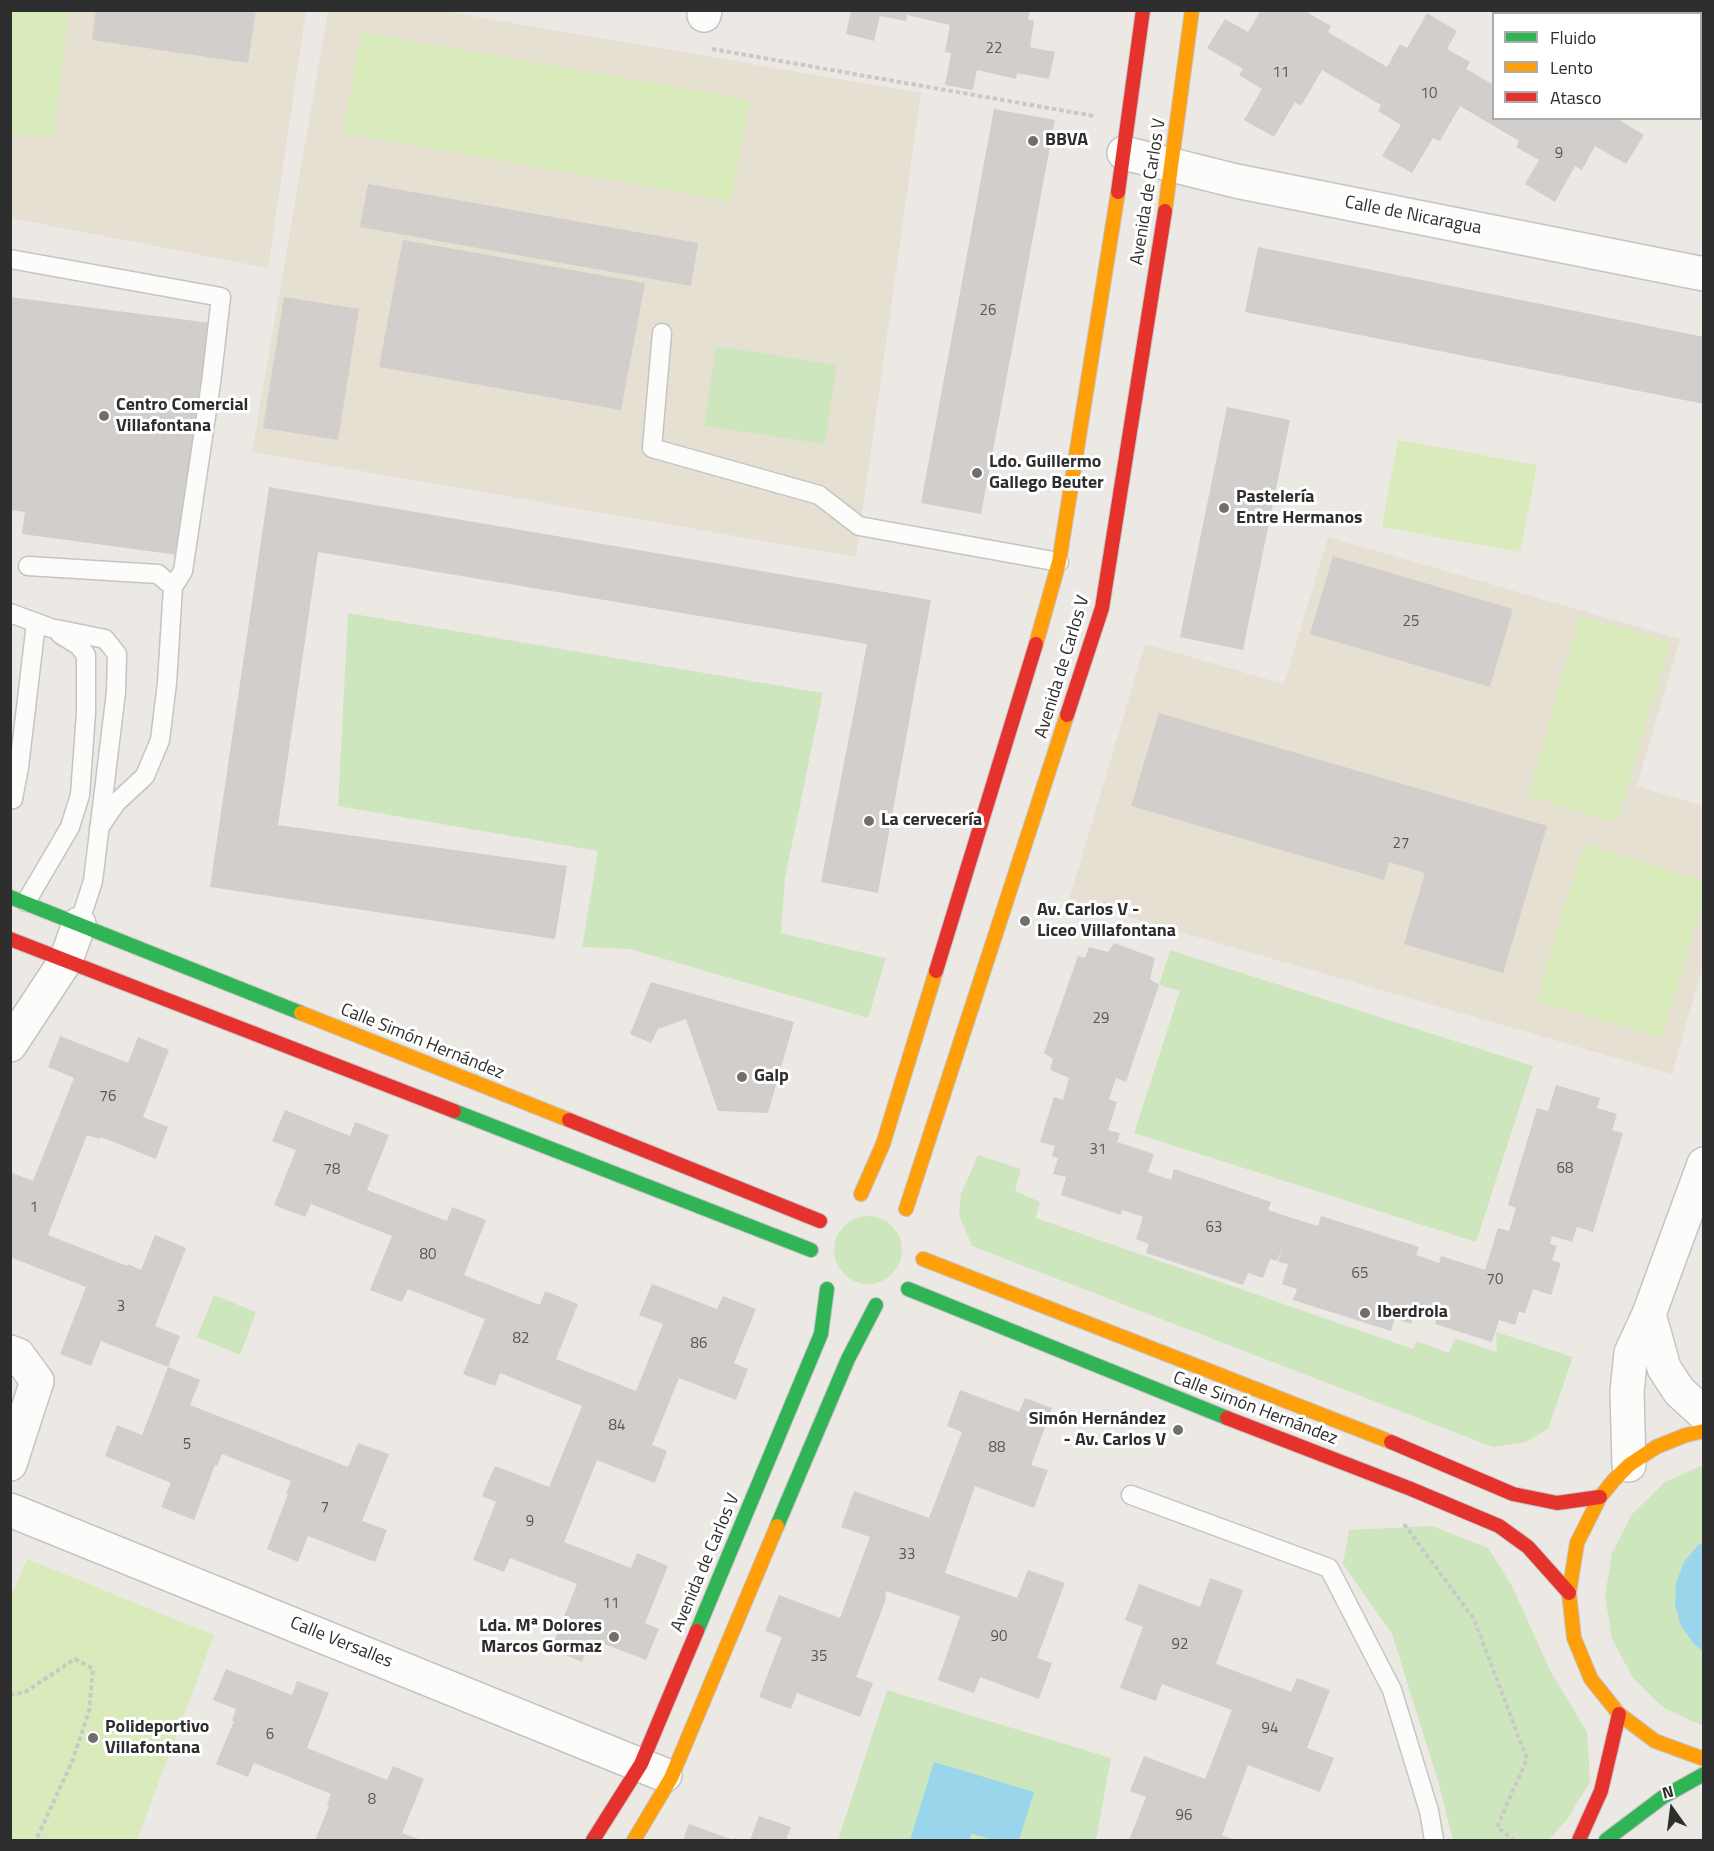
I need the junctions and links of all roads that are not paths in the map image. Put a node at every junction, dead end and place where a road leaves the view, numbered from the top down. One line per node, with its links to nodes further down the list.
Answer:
1 (1143, 10): 3 (street, Avenida de Carlos V)
2 (1192, 10): 4 (street, Avenida de Carlos V)
3 (1126, 138): 4 (street, Calle de Nicaragua); 8 (street, Avenida de Carlos V)
4 (1173, 164): 6 (street, Calle de Nicaragua); 26 (street, Avenida de Carlos V)
5 (10, 259): 10 (lane)
6 (1704, 274)
7 (662, 333): 8 (lane)
8 (1059, 562): 21 (street, Avenida de Carlos V)
9 (28, 566): 10 (lane)
10 (173, 587): 14 (lane)
11 (10, 613): 12 (lane)
12 (44, 625): 13 (lane); 14 (lane); 15 (lane)
13 (10, 800)
14 (99, 828): 16 (lane)
15 (18, 899): 16 (street, Calle Simón Hernández); 17 (street)
16 (79, 924): 18 (street); 25 (street, Calle Simón Hernández)
17 (10, 939): 18 (street)
18 (66, 960): 19 (street); 25 (street)
19 (10, 1045)
20 (1704, 1164): 29 (street)
21 (861, 1194): 22 (street); 23 (street)
22 (877, 1196)
23 (845, 1198)
24 (831, 1208): 25 (street)
25 (820, 1221)
26 (917, 1223)
27 (829, 1289): 41 (street, Avenida de Carlos V)
28 (908, 1289): 36 (street, Calle Simón Hernández); 38 (street, Calle Simón Hernández); 43 (street)
29 (1649, 1314): 31 (street); 34 (street)
30 (10, 1352): 33 (street)
31 (1704, 1414)
32 (1704, 1431): 34 (street)
33 (10, 1464)
34 (1629, 1465): 36 (street)
35 (1131, 1495): 46 (lane)
36 (1600, 1497): 38 (street)
37 (10, 1510): 41 (street, Calle Versalles)
38 (1569, 1593): 39 (street)
39 (1619, 1714): 40 (street); 47 (street)
40 (1704, 1759)
41 (641, 1764): 43 (street, Calle Versalles); 44 (street, Avenida de Carlos V)
42 (1704, 1774): 48 (street)
43 (671, 1778): 45 (street)
44 (593, 1840)
45 (634, 1840)
46 (1434, 1840)
47 (1579, 1840)
48 (1606, 1840)

